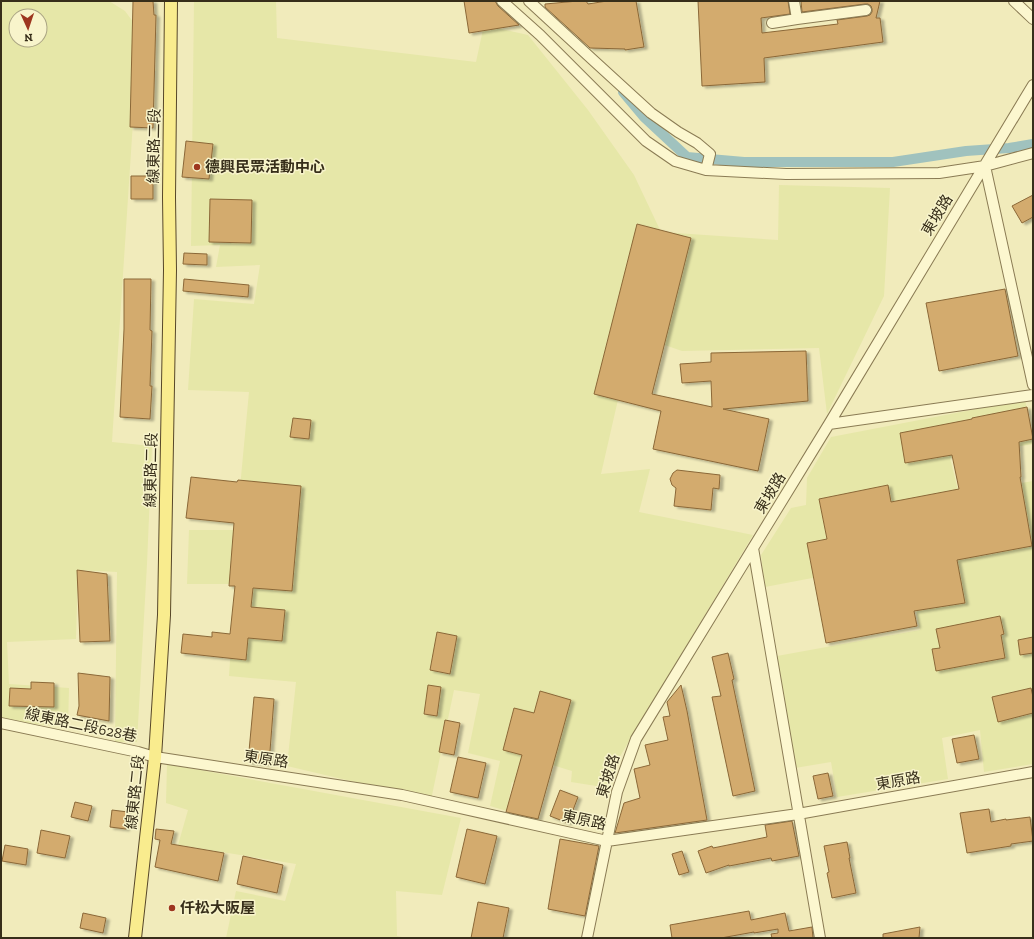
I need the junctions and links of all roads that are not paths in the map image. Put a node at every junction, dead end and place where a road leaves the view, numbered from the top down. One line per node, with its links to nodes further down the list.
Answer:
1 (171, 1): 19 (main road, 線東路二段)
2 (502, 1): 13 (street)
3 (530, 1): 13 (street)
4 (794, 1): 7 (street)
5 (1014, 1): 8 (street)
6 (866, 10): 7 (street)
7 (797, 19): 9 (street)
8 (1033, 19)
9 (772, 23)
10 (1033, 85): 12 (street, 東坡路)
11 (1033, 153): 12 (street)
12 (985, 166): 13 (street); 14 (street); 16 (street, 東坡路)
13 (706, 170)
14 (1033, 385)
15 (1033, 395): 16 (street)
16 (829, 424): 17 (street, 東坡路)
17 (753, 548): 21 (street); 22 (street, 東坡路)
18 (1, 723): 19 (street, 線東路二段628巷)
19 (155, 757): 22 (street, 東原路); 23 (main road, 線東路二段)
20 (1033, 772): 21 (street, 東原路)
21 (798, 814): 22 (street, 東原路); 25 (street)
22 (607, 841): 24 (street, 東坡路)
23 (135, 938)
24 (588, 938)
25 (820, 938)

